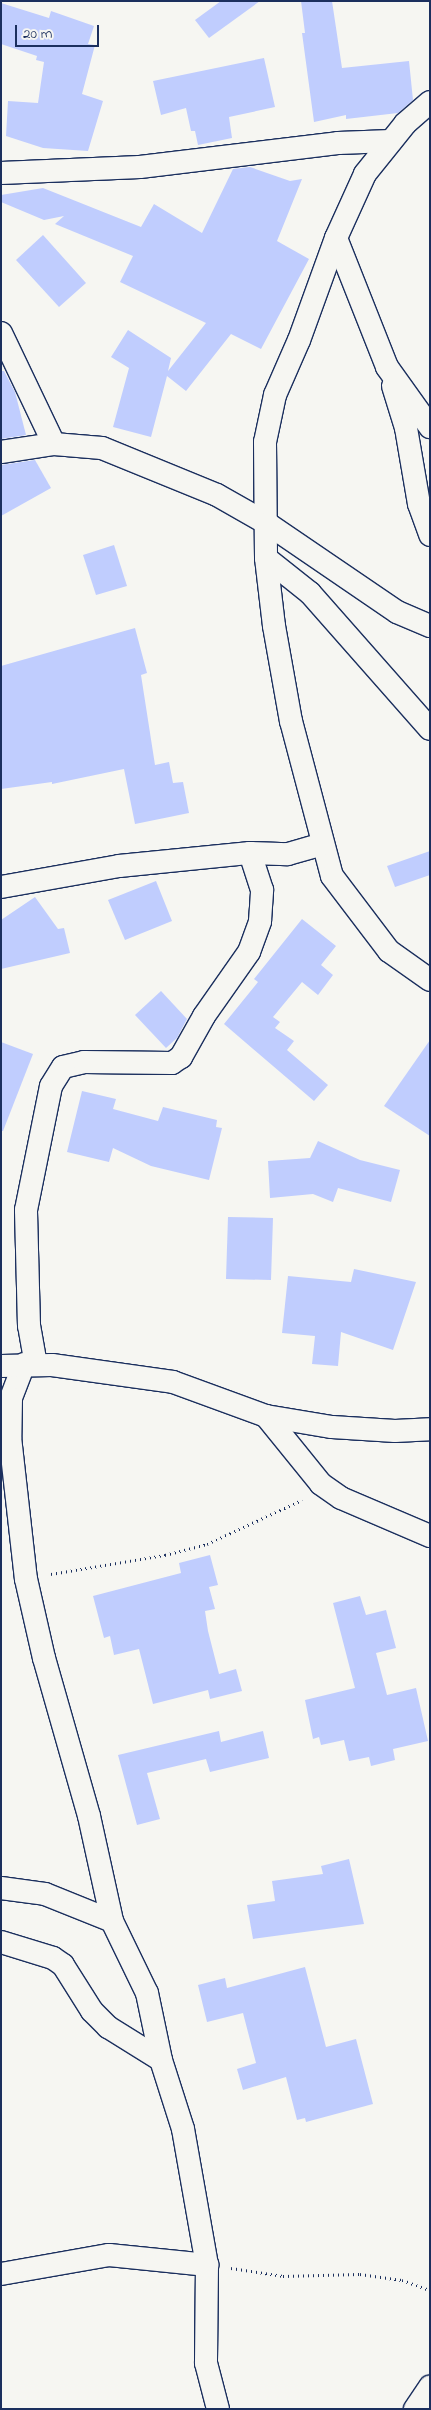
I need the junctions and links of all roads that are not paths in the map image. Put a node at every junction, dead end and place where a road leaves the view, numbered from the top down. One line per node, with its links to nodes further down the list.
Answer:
1 (430, 102): 2 (street)
2 (391, 141): 3 (street); 4 (street)
3 (1, 174)
4 (336, 238): 6 (street); 10 (street)
5 (1, 333): 8 (street)
6 (386, 367): 7 (street); 11 (street)
7 (430, 426)
8 (54, 444): 9 (street); 10 (street)
9 (1, 452)
10 (268, 524): 12 (street); 13 (street)
11 (430, 536)
12 (266, 558): 14 (street); 15 (street)
13 (430, 626)
14 (430, 729)
15 (322, 844): 16 (street); 18 (street)
16 (250, 853): 17 (street); 19 (street)
17 (1, 888)
18 (430, 980)
19 (30, 1364): 20 (street); 21 (street); 25 (street)
20 (1, 1366)
21 (266, 1416): 22 (street); 23 (street)
22 (430, 1429)
23 (430, 1536)
24 (1, 1888): 25 (street)
25 (112, 1921): 27 (street)
26 (1, 1942): 27 (street)
27 (161, 2060): 28 (street)
28 (207, 2264): 29 (street); 31 (street)
29 (1, 2274)
30 (430, 2387): 32 (street)
31 (218, 2409)
32 (415, 2409)

